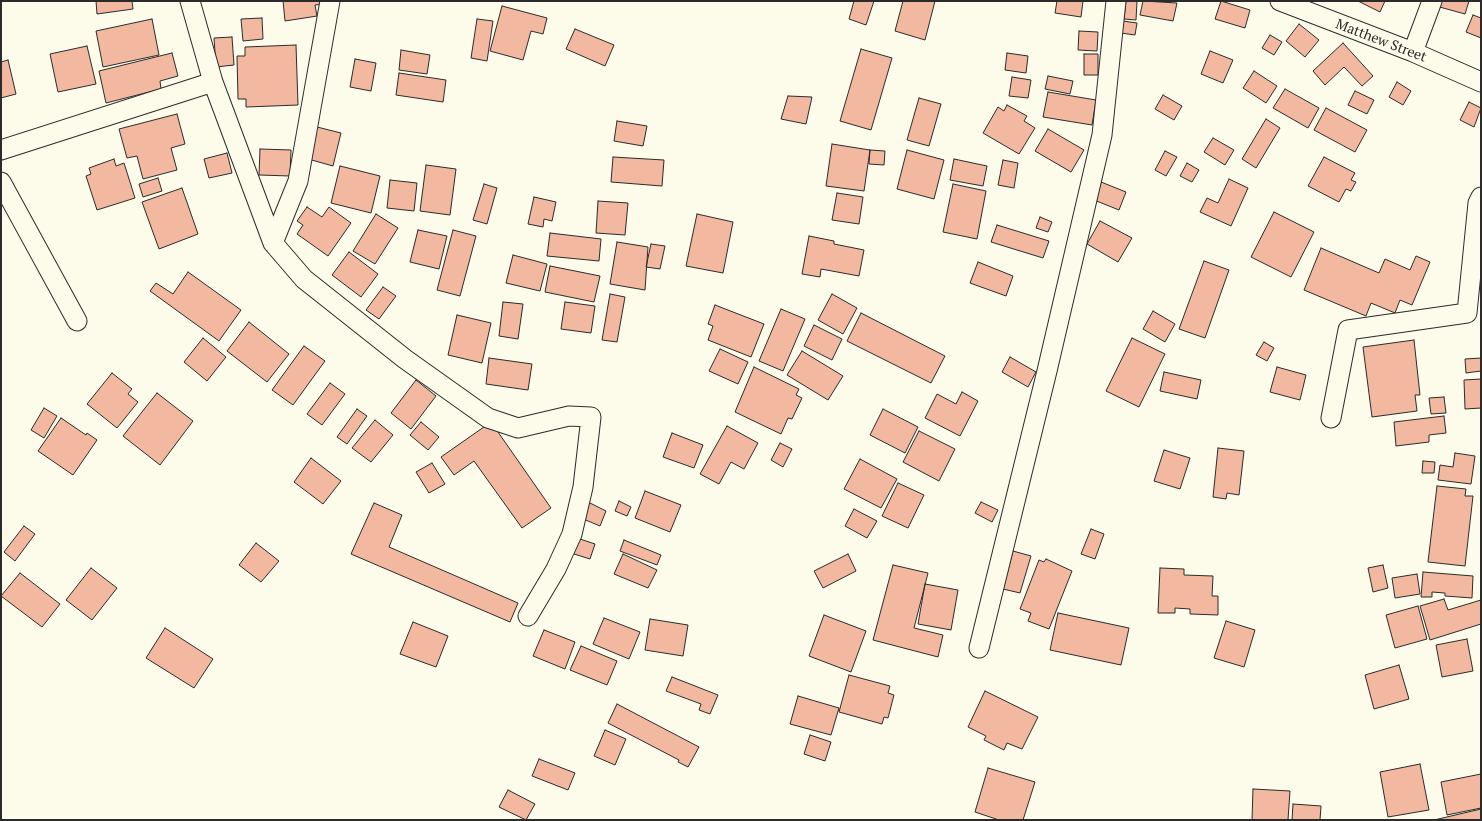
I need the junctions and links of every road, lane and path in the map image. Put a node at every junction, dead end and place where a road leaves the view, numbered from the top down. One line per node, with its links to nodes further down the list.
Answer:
1 (190, 1): 7 (street)
2 (330, 1): 12 (street)
3 (1116, 1): 16 (street)
4 (1280, 1): 6 (street, Matthew Street)
5 (1432, 1): 6 (street)
6 (1413, 52): 8 (street, Matthew Street)
7 (213, 82): 9 (street); 12 (street)
8 (1481, 82)
9 (1, 150)
10 (1, 182): 13 (street)
11 (1481, 197): 14 (street)
12 (273, 243): 15 (street)
13 (77, 321)
14 (1331, 418)
15 (528, 616)
16 (979, 648)

